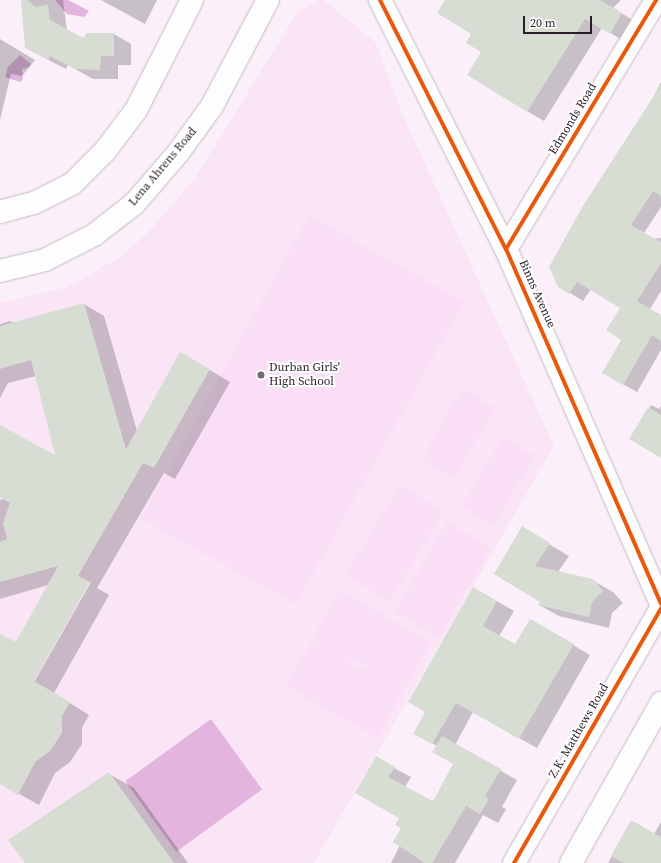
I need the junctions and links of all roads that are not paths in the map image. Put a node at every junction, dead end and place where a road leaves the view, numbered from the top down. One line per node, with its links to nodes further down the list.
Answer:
1 (192, 0): 5 (street)
2 (268, 0): 7 (street, Lena Ahrens Road)
3 (380, 0): 6 (street, Binns Avenue)
4 (656, 0): 6 (street, Edmonds Road)
5 (0, 212)
6 (506, 249): 8 (street, Binns Avenue)
7 (0, 271)
8 (661, 604)
9 (661, 608): 11 (street, Z.K. Matthews Road)
10 (661, 703): 12 (street)
11 (514, 863)
12 (571, 863)

